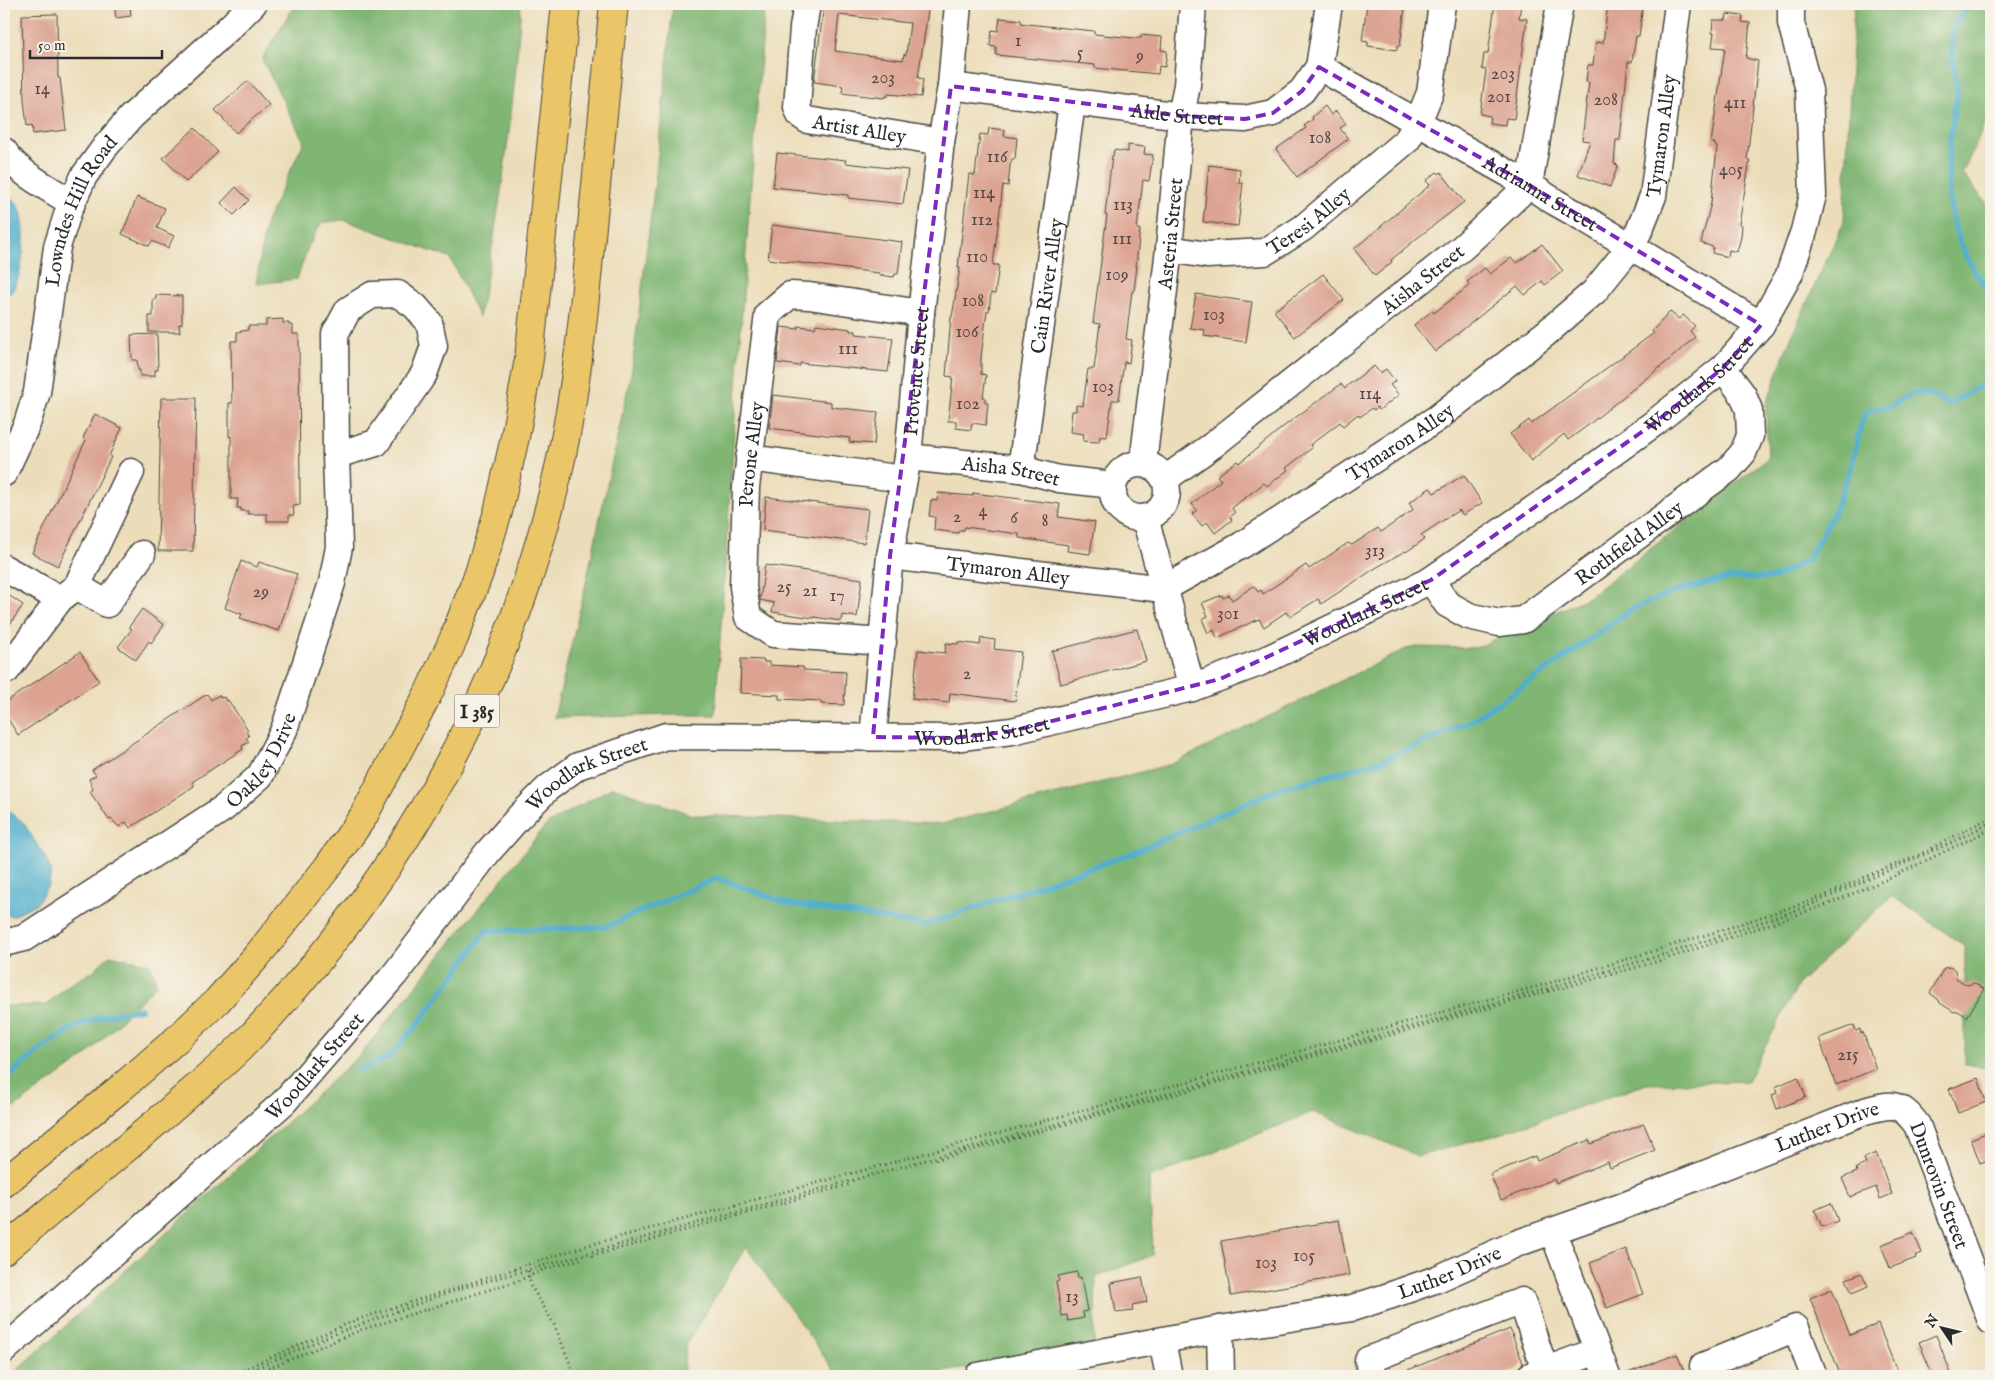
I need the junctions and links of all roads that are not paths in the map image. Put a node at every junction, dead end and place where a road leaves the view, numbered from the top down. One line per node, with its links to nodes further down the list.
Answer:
1 (253, 4): 12 (street, Lowndes Hill Road)
2 (566, 4): 49 (highway, I 385)
3 (614, 4): 51 (highway, I 385)
4 (807, 4): 18 (street, Artist Alley)
5 (958, 4): 14 (street, Provence Street)
6 (1193, 4): 16 (street, Asteria Street)
7 (1328, 4): 13 (street, Alde Street)
8 (1442, 4): 17 (street, Teresi Alley)
9 (1560, 4): 20 (street)
10 (1678, 4): 22 (street, Tymaron Alley)
11 (1791, 4): 25 (street, Woodlark Street)
12 (232, 13): 21 (street, Lowndes Hill Road)
13 (1319, 67): 16 (street, Alde Street); 17 (street, Adrianna Street)
14 (951, 86): 15 (street, Alde Street); 18 (street, Provence Street)
15 (1072, 103): 16 (street, Alde Street); 31 (street, Cain River Alley)
16 (1181, 116): 23 (street, Asteria Street)
17 (1418, 122): 20 (street, Adrianna Street); 23 (street, Teresi Alley)
18 (941, 142): 24 (street, Provence Street)
19 (4, 151): 21 (street)
20 (1530, 185): 22 (street, Adrianna Street); 34 (street, Aisha Street)
21 (72, 203): 33 (street, Lowndes Hill Road)
22 (1631, 246): 25 (street, Adrianna Street); 41 (street, Tymaron Alley)
23 (1169, 249): 29 (street, Asteria Street)
24 (920, 313): 28 (street, Perone Alley); 30 (street, Provence Street)
25 (1761, 325): 26 (street, Woodlark Street)
26 (1723, 368): 40 (street, Woodlark Street); 40 (street, Rothfield Alley)
27 (336, 455): 27 (street, Oakley Drive); 47 (street, Oakley Drive)
28 (749, 458): 30 (street, Aisha Street); 43 (street, Perone Alley)
29 (1143, 463): 34 (street); 35 (street)
30 (906, 468): 31 (street, Aisha Street); 38 (street, Provence Street)
31 (1021, 469): 35 (street, Aisha Street)
32 (131, 472): 42 (street)
33 (4, 473)
34 (1165, 479): 36 (street)
35 (1113, 486): 36 (street)
36 (1145, 518): 41 (street)
37 (142, 554): 42 (street)
38 (890, 556): 41 (street, Tymaron Alley); 43 (street, Provence Street)
39 (4, 568): 42 (street)
40 (1431, 580): 45 (street, Woodlark Street)
41 (1163, 589): 45 (street)
42 (69, 593): 44 (street)
43 (883, 642): 46 (street, Provence Street)
44 (7, 670)
45 (1192, 688): 46 (street, Woodlark Street)
46 (873, 737): 56 (street, Woodlark Street)
47 (4, 943)
48 (1901, 1110): 50 (street, Luther Drive); 52 (street, Dunrovin Street)
49 (4, 1183)
50 (1553, 1232): 54 (street, Luther Drive); 57 (street)
51 (4, 1250)
52 (1984, 1282): 53 (street, Dunrovin Street)
53 (1991, 1321)
54 (1220, 1329): 55 (street, Luther Drive); 62 (street)
55 (1162, 1340): 58 (street, Luther Drive); 61 (street)
56 (4, 1350)
57 (1598, 1351): 59 (street); 64 (street)
58 (1093, 1366): 60 (street, Luther Drive)
59 (1538, 1373): 63 (street)
60 (978, 1376)
61 (1169, 1376)
62 (1221, 1376)
63 (1373, 1376)
64 (1607, 1376)
65 (1706, 1376): 66 (street)
66 (1814, 1376)

